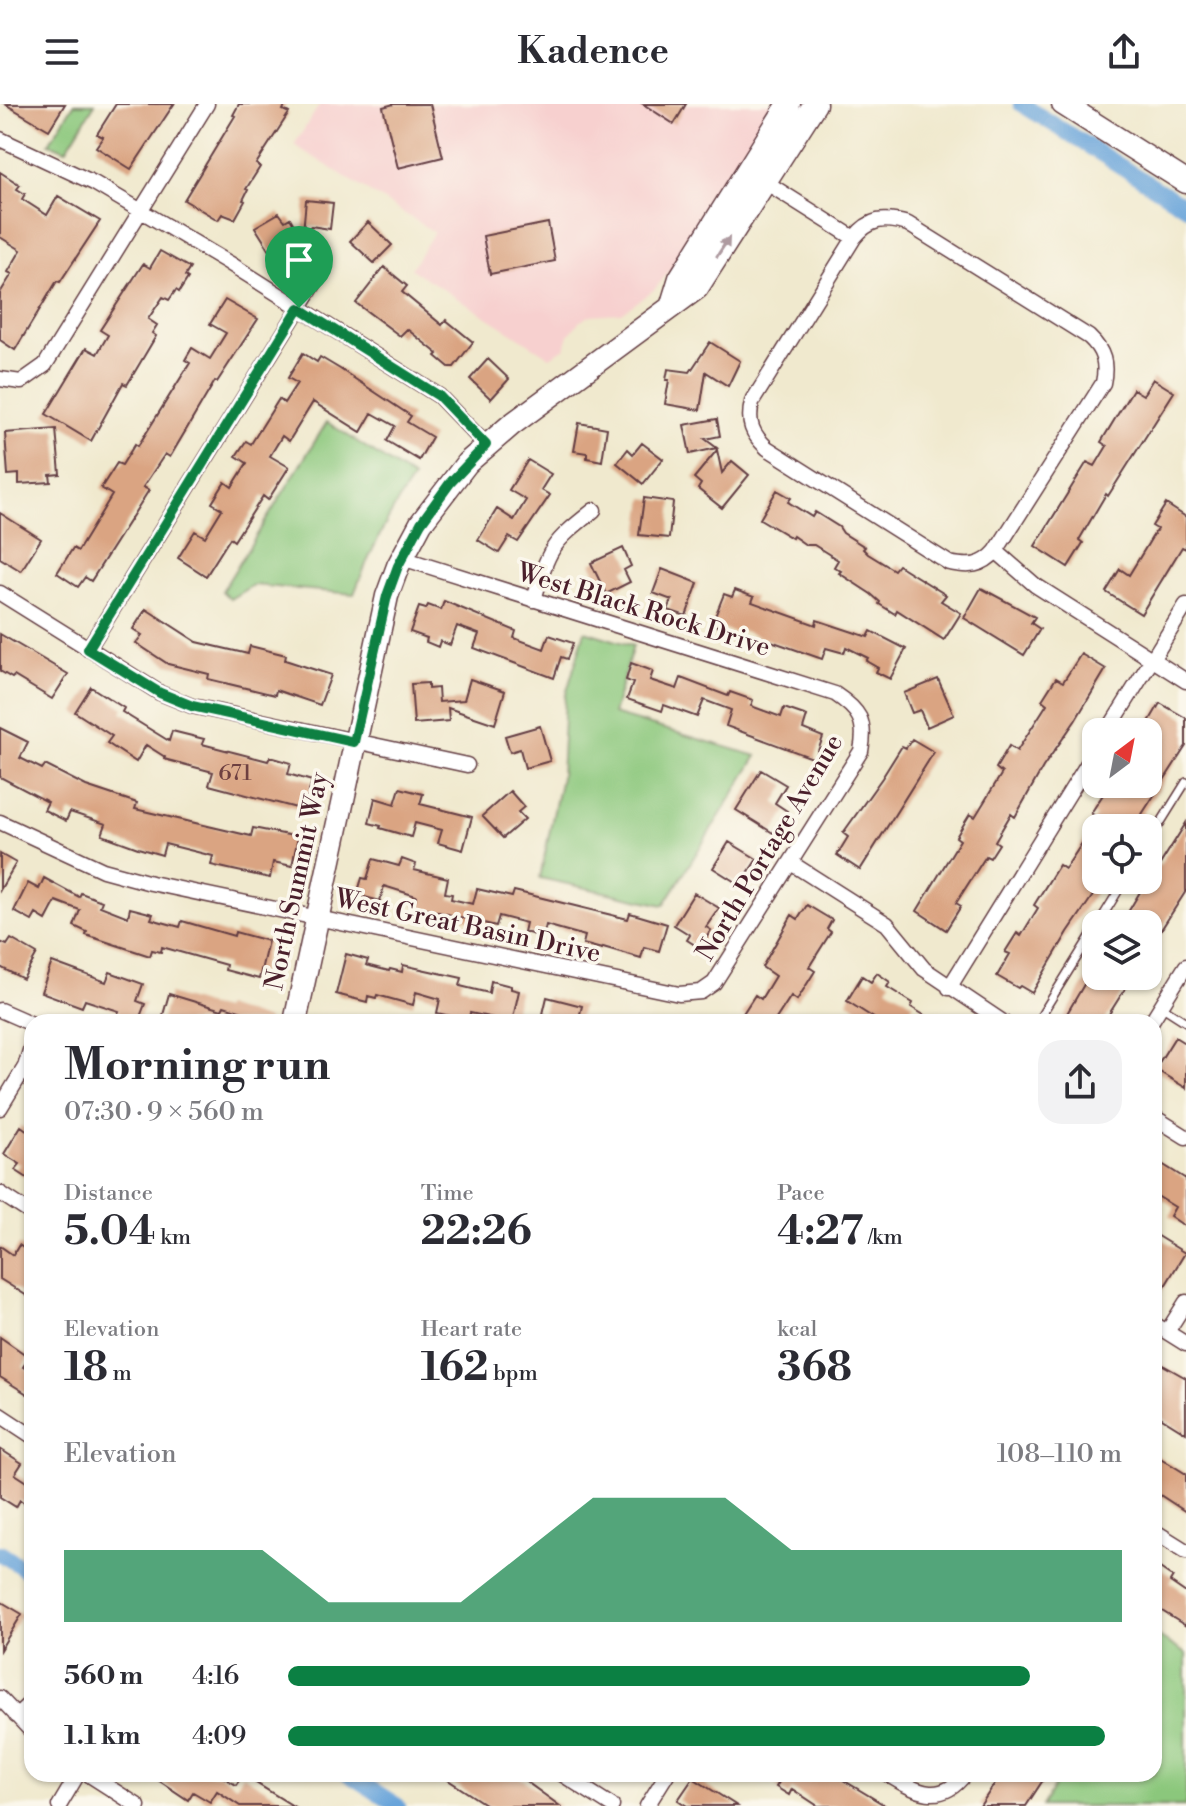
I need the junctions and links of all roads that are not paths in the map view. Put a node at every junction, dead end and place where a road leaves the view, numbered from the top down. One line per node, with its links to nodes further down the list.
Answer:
1 (207, 104): 8 (street)
2 (789, 104): 6 (street, North Summit Way)
3 (815, 104): 6 (street, North Summit Way)
4 (1063, 104): 7 (street)
5 (0, 139): 8 (street)
6 (756, 176): 9 (street); 13 (street, North Summit Way)
7 (1186, 182)
8 (141, 210): 11 (street); 12 (street)
9 (854, 238): 15 (street); 15 (street)
10 (316, 281): 11 (street)
11 (299, 308): 13 (street); 20 (street)
12 (0, 379)
13 (486, 445): 16 (street, North Summit Way)
14 (594, 510): 18 (street)
15 (996, 551): 21 (street)
16 (402, 558): 18 (street, West Black Rock Drive); 25 (street, North Summit Way)
17 (0, 593): 20 (street)
18 (534, 600): 24 (street, West Black Rock Drive)
19 (1186, 605): 21 (street)
20 (88, 649): 25 (street)
21 (1152, 659): 22 (street); 23 (street)
22 (1186, 681)
23 (1116, 718)
24 (862, 720): 31 (street, North Portage Avenue)
25 (354, 742): 26 (street); 32 (street, North Summit Way)
26 (467, 765)
27 (1082, 773): 35 (street)
28 (1186, 782): 29 (lane)
29 (1162, 821)
30 (0, 822): 32 (street, West Great Basin Drive)
31 (791, 863): 35 (street); 36 (street, North Portage Avenue)
32 (317, 918): 36 (street, West Great Basin Drive); 39 (street, North Summit Way)
33 (1082, 950): 41 (lane)
34 (1186, 966): 37 (street)
35 (949, 988): 40 (street)
36 (701, 992)
37 (1161, 1006): 42 (street); 44 (lane)
38 (0, 1010): 43 (street)
39 (297, 1014)
40 (990, 1014)
41 (1042, 1014)
42 (1156, 1014)
43 (24, 1020)
44 (1186, 1022)
45 (24, 1069): 46 (street)
46 (0, 1108)
47 (1162, 1122): 48 (street)
48 (1186, 1137)
49 (0, 1193): 50 (street)
50 (24, 1209)
51 (1186, 1302): 52 (street)
52 (1162, 1327)
53 (1162, 1329): 54 (street)
54 (1186, 1344)
55 (0, 1415): 56 (street)
56 (24, 1431)
57 (1162, 1536): 58 (street)
58 (1186, 1551)
59 (0, 1698): 61 (street)
60 (24, 1708): 61 (street)
61 (16, 1716): 62 (street)
62 (24, 1724)
63 (73, 1782): 69 (street)
64 (100, 1782): 70 (street)
65 (574, 1782): 71 (street)
66 (662, 1782): 72 (street)
67 (900, 1782): 68 (street)
68 (958, 1782)
69 (59, 1806)
70 (138, 1806)
71 (612, 1806)
72 (647, 1806)

